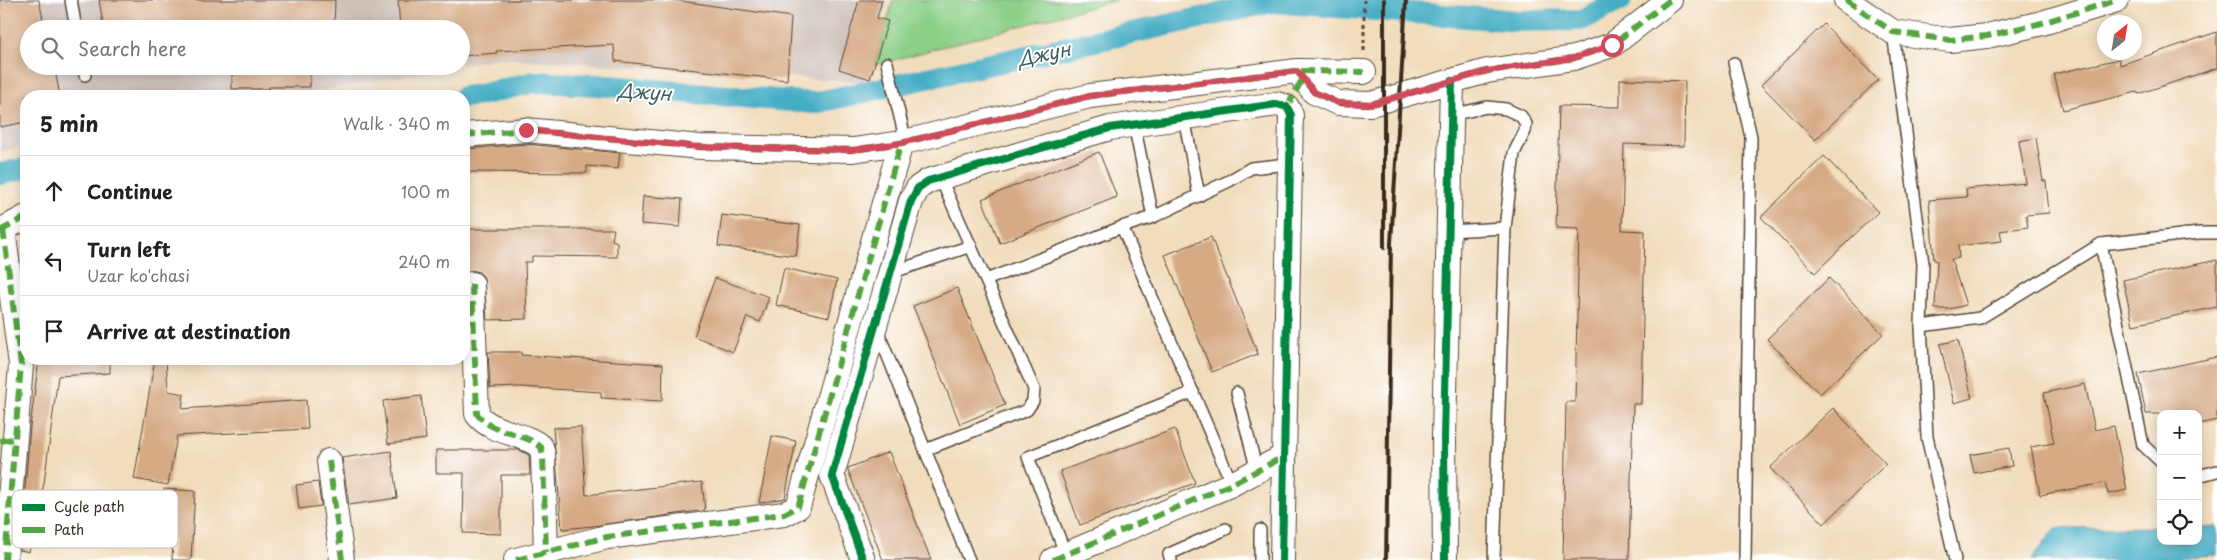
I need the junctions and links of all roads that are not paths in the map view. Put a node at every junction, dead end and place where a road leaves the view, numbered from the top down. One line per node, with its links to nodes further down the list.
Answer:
1 (71, 0): 5 (lane)
2 (1670, 0): 11 (street)
3 (1846, 0): 6 (street)
4 (2117, 0): 6 (street)
5 (74, 20)
6 (1893, 32): 34 (lane)
7 (887, 63): 17 (lane)
8 (1734, 63): 62 (lane)
9 (1364, 72): 10 (street)
10 (1300, 74): 11 (street); 12 (street); 17 (street)
11 (1452, 81): 13 (street)
12 (1287, 107): 14 (street); 18 (street)
13 (1451, 115): 24 (lane); 26 (street)
14 (1184, 117): 15 (street); 20 (lane)
15 (1134, 124): 19 (street); 21 (lane)
16 (470, 135): 17 (street)
17 (903, 137): 50 (street)
18 (1288, 164): 20 (lane); 41 (street)
19 (940, 177): 29 (lane); 30 (street)
20 (1199, 196): 21 (lane)
21 (1153, 217): 23 (lane)
22 (20, 220): 25 (street)
23 (1122, 228): 31 (lane); 37 (lane)
24 (1505, 228): 26 (lane); 61 (lane)
25 (2, 230): 35 (street)
26 (1449, 231): 60 (street)
27 (2217, 233): 28 (lane)
28 (2101, 244): 34 (lane); 42 (lane)
29 (971, 246): 30 (lane); 31 (lane)
30 (890, 273): 33 (street)
31 (986, 280): 40 (lane)
32 (472, 284): 50 (street)
33 (875, 325): 40 (lane); 55 (street)
34 (1921, 326): 63 (lane)
35 (20, 352)
36 (22, 365): 39 (street)
37 (1193, 392): 47 (lane); 51 (lane)
38 (1237, 393): 44 (lane)
39 (7, 440): 52 (street)
40 (925, 450): 56 (lane)
41 (1284, 457): 44 (street); 59 (street)
42 (2157, 458)
43 (329, 461): 53 (street)
44 (1257, 471): 47 (street)
45 (2217, 471): 46 (lane)
46 (2202, 475)
47 (1232, 484): 51 (street)
48 (1226, 529): 57 (lane)
49 (1260, 530): 58 (lane)
50 (546, 552): 54 (street)
51 (1059, 557)
52 (5, 560)
53 (342, 560)
54 (516, 560)
55 (863, 560)
56 (969, 560)
57 (1171, 560)
58 (1260, 560)
59 (1282, 560)
60 (1445, 560)
61 (1494, 560)
62 (1745, 560)
63 (1955, 560)

